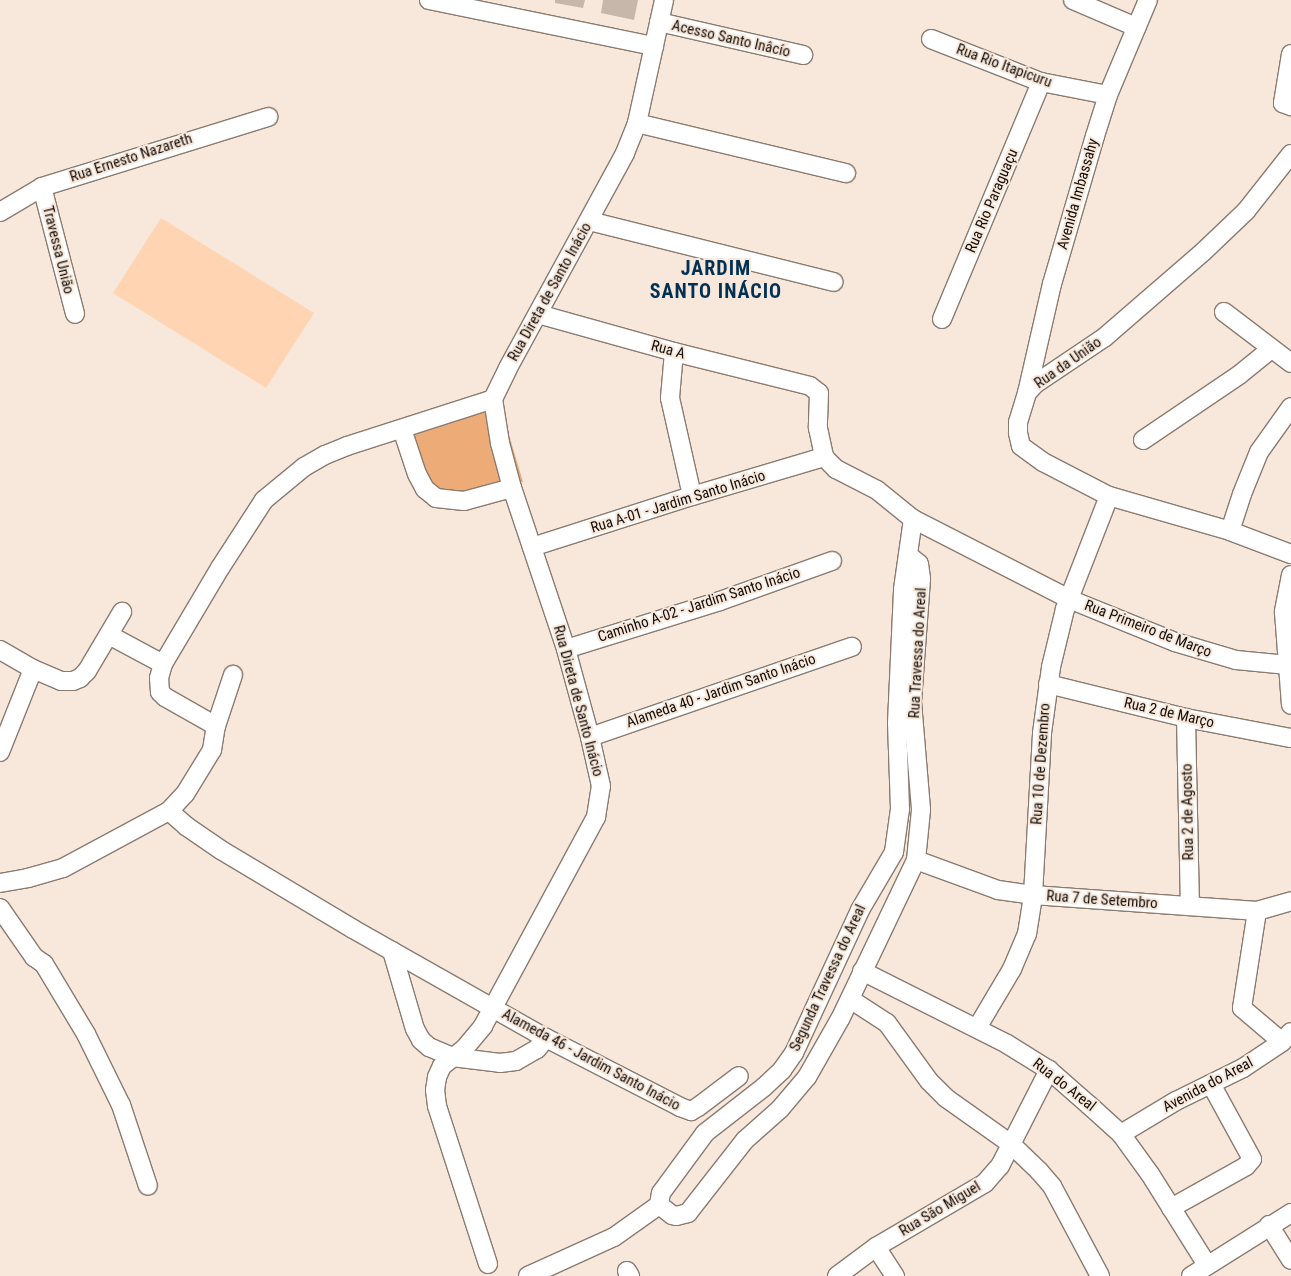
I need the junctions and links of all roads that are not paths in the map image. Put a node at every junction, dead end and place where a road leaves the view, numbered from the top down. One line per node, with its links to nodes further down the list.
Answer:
1 (429, 0): 8 (street)
2 (664, 0): 5 (street, Rua Direta de Santo Inácio)
3 (1073, 0): 6 (street)
4 (1148, 0): 6 (street, Avenida Imbassahy)
5 (659, 22): 8 (street, Rua Direta de Santo Inácio); 10 (street, Acesso Santo Inâcío)
6 (1136, 27): 12 (street, Avenida Imbassahy)
7 (931, 39): 11 (street, Rua Rio Itapicuru)
8 (654, 46): 15 (street, Rua Direta de Santo Inácio)
9 (1291, 54): 13 (street)
10 (803, 55)
11 (1042, 82): 12 (street, Rua Rio Itapicuru); 25 (street, Rua Rio Paraguaçu)
12 (1108, 95): 29 (street, Avenida Imbassahy)
13 (1291, 106)
14 (268, 117): 18 (street, Rua Ernesto Nazareth)
15 (637, 123): 17 (street); 20 (street, Rua Direta de Santo Inácio)
16 (1291, 154): 29 (street, Rua da União)
17 (846, 173)
18 (42, 187): 19 (street, Rua Ernesto Nazareth); 23 (street, Travessa União)
19 (0, 212)
20 (589, 221): 21 (street); 24 (street, Rua Direta de Santo Inácio)
21 (834, 282)
22 (1224, 312): 26 (street)
23 (75, 314)
24 (538, 314): 27 (street, Rua A); 30 (street, Rua Direta de Santo Inácio)
25 (942, 319)
26 (1271, 349): 28 (street); 33 (street)
27 (674, 352): 34 (street, Rua A); 36 (street)
28 (1291, 363)
29 (1027, 393): 37 (street, Rua da União)
30 (493, 399): 32 (street); 35 (street, Rua Direta de Santo Inácio)
31 (1291, 407): 39 (street)
32 (402, 429): 35 (street); 51 (street)
33 (1143, 440)
34 (824, 457): 36 (street, Rua A-01 - Jardim Santo Inácio); 38 (street, Rua Primeiro de Março)
35 (512, 488): 40 (street, Rua Direta de Santo Inácio)
36 (692, 496): 40 (street, Rua A-01 - Jardim Santo Inácio)
37 (1109, 496): 39 (street, Rua da União); 45 (street, Rua 10 de Dezembro)
38 (913, 519): 41 (street, Segunda Travessa do Areal); 45 (street, Rua Primeiro de Março)
39 (1230, 531): 42 (street, Rua da União)
40 (532, 548): 49 (street, Rua Direta de Santo Inácio)
41 (908, 554): 63 (street, Rua Travessa do Areal); 84 (street, Segunda Travessa do Areal)
42 (1291, 554)
43 (832, 560): 49 (street, Caminho A-02 - Jardim Santo Inácio)
44 (1291, 575): 52 (street)
45 (1069, 598): 52 (street, Rua Primeiro de Março); 55 (street, Rua 10 de Dezembro)
46 (122, 612): 47 (street)
47 (109, 635): 51 (street); 53 (street)
48 (852, 647): 59 (street, Alameda 40 - Jardim Santo Inácio)
49 (566, 649): 59 (street, Rua Direta de Santo Inácio)
50 (0, 650): 53 (street)
51 (163, 664): 58 (street)
52 (1288, 665): 56 (street)
53 (33, 669): 61 (street)
54 (233, 675): 58 (street)
55 (1048, 684): 57 (street, Rua 2 de Março); 65 (street, Rua 10 de Dezembro)
56 (1291, 705)
57 (1186, 718): 60 (street, Rua 2 de Março); 67 (street, Rua 2 de Agosto)
58 (216, 726): 62 (street)
59 (590, 737): 73 (street, Rua Direta de Santo Inácio)
60 (1291, 738)
61 (0, 752)
62 (169, 811): 64 (street); 70 (street)
63 (916, 860): 65 (street, Rua 7 de Setembro); 71 (street, Segunda Travessa do Areal)
64 (0, 883)
65 (1033, 895): 67 (street, Rua 7 de Setembro); 74 (street, Rua 10 de Dezembro)
66 (1291, 901): 69 (street, Rua 7 de Setembro)
67 (1190, 906): 69 (street, Rua 7 de Setembro)
68 (0, 908): 83 (street)
69 (1257, 911): 75 (street)
70 (392, 951): 73 (street); 77 (street)
71 (862, 971): 72 (street, Segunda Travessa do Areal); 74 (street, Rua do Areal)
72 (850, 999): 82 (street); 84 (street, Segunda Travessa do Areal)
73 (493, 1008): 76 (street, Alameda 46 - Jardim Santo Inácio); 77 (street, Rua Direta de Santo Inácio)
74 (977, 1028): 78 (street, Rua do Areal)
75 (1286, 1037): 80 (street, Avenida do Areal)
76 (546, 1038): 77 (street); 79 (street, Alameda 46 - Jardim Santo Inácio)
77 (452, 1057): 90 (street, Rua Direta de Santo Inácio)
78 (1049, 1070): 81 (street, Rua do Areal); 82 (street, Rua São Miguel)
79 (738, 1076)
80 (1211, 1084): 81 (street, Avenida do Areal); 85 (street)
81 (1121, 1134): 85 (street, Rua do Areal)
82 (1011, 1144): 88 (street, Rua São Miguel); 95 (street)
83 (148, 1186)
84 (659, 1204): 92 (street)
85 (1171, 1208): 91 (street, Rua do Areal)
86 (1291, 1213): 87 (street)
87 (1269, 1225): 89 (street); 91 (street)
88 (876, 1247): 93 (street, Rua São Miguel); 94 (street)
89 (1291, 1260)
90 (488, 1264)
91 (1207, 1265): 96 (street)
92 (528, 1276)
93 (837, 1276)
94 (895, 1276)
95 (1100, 1276)
96 (1191, 1276)

